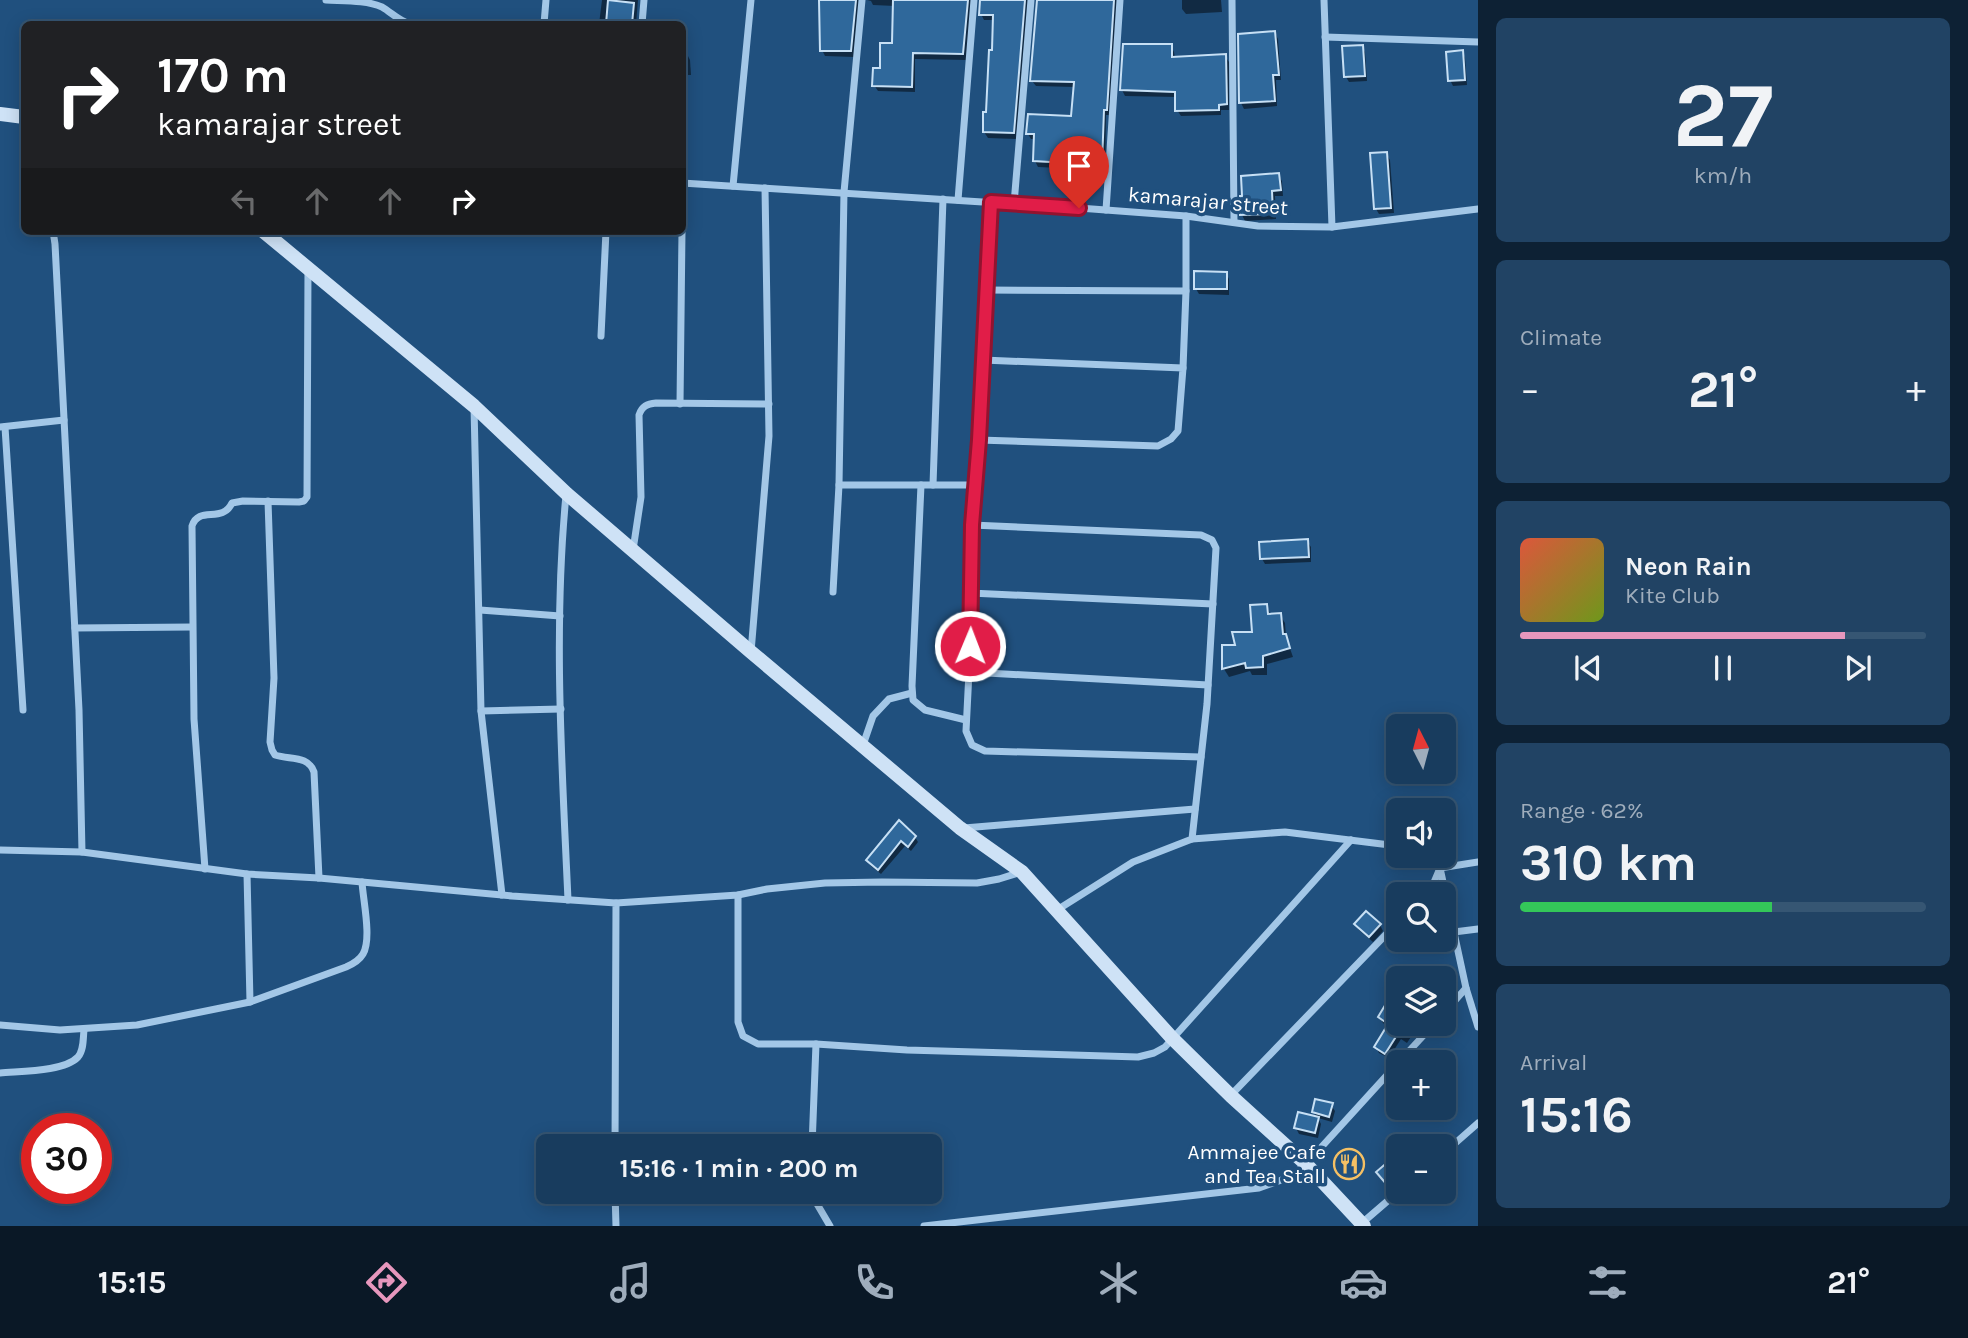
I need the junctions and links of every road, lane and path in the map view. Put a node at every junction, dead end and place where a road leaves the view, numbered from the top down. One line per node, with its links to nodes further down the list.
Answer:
1 (326, 0): 11 (street)
2 (546, 0): 12 (street)
3 (644, 0): 13 (street)
4 (751, 0): 19 (street)
5 (862, 0): 21 (street)
6 (974, 0): 23 (street)
7 (1031, 0): 25 (street)
8 (1120, 0): 27 (street)
9 (1232, 0): 29 (street)
10 (1324, 0): 14 (street)
11 (400, 21)
12 (544, 21)
13 (642, 21)
14 (1325, 37): 15 (street); 30 (street)
15 (1478, 42)
16 (0, 114): 17 (main road)
17 (21, 117)
18 (686, 183): 19 (street, kamarajar street)
19 (733, 186): 20 (street, kamarajar street)
20 (765, 188): 21 (street, kamarajar street); 42 (street)
21 (844, 192): 22 (street, kamarajar street); 47 (street)
22 (943, 199): 23 (street, kamarajar street); 49 (street)
23 (958, 200): 24 (street, kamarajar street)
24 (991, 202): 25 (street, kamarajar street); 36 (street)
25 (1014, 204): 27 (street, kamarajar street)
26 (1478, 209): 30 (street, kamarajar street)
27 (1106, 210): 28 (street, kamarajar street)
28 (1186, 216): 29 (street, kamarajar street); 37 (street)
29 (1234, 222): 30 (street, kamarajar street)
30 (1332, 227)
31 (54, 235): 44 (street)
32 (268, 235): 35 (main road)
33 (606, 235): 38 (street)
34 (682, 235): 41 (street)
35 (308, 268): 43 (main road); 52 (street)
36 (986, 290): 37 (street); 39 (street)
37 (1186, 291): 40 (street)
38 (601, 337)
39 (983, 360): 40 (street); 46 (street)
40 (1183, 368): 46 (street)
41 (680, 404): 42 (street); 54 (street)
42 (769, 404): 62 (street)
43 (474, 406): 51 (main road); 58 (street)
44 (64, 419): 45 (street); 61 (street)
45 (3, 427): 67 (street)
46 (979, 440): 50 (street)
47 (839, 485): 48 (street); 55 (street)
48 (921, 485): 49 (street); 65 (street)
49 (933, 485): 50 (street)
50 (976, 485): 53 (street)
51 (567, 494): 54 (main road); 59 (street)
52 (268, 501): 60 (street); 85 (street)
53 (972, 525): 56 (street); 57 (street)
54 (633, 550): 62 (main road)
55 (833, 592)
56 (970, 593): 57 (street); 63 (street)
57 (1213, 604): 64 (street)
58 (480, 610): 59 (street); 68 (street)
59 (560, 616): 66 (street)
60 (192, 626): 61 (street); 82 (street)
61 (75, 628): 78 (street)
62 (751, 652): 70 (main road)
63 (969, 672): 64 (street); 69 (street)
64 (1208, 685): 71 (street)
65 (912, 693): 69 (street); 70 (street)
66 (561, 709): 68 (street); 91 (street)
67 (23, 710)
68 (481, 711): 89 (street)
69 (966, 720): 71 (street)
70 (863, 746): 73 (main road)
71 (1201, 757): 72 (street)
72 (1195, 809): 73 (street); 74 (street)
73 (960, 828): 83 (main road)
74 (1192, 839): 75 (street); 93 (street)
75 (1351, 840): 76 (street); 105 (street)
76 (1386, 844)
77 (0, 850): 78 (street)
78 (82, 852): 82 (street)
79 (1478, 862): 80 (street)
80 (1456, 865)
81 (1440, 868): 87 (street); 88 (street)
82 (205, 869): 84 (street)
83 (1022, 872): 90 (street); 93 (main road)
84 (247, 874): 85 (street); 100 (street)
85 (318, 878): 86 (street)
86 (362, 882): 89 (street); 100 (street)
87 (1434, 882)
88 (1443, 882)
89 (502, 895): 91 (street)
90 (738, 895): 92 (street); 106 (street)
91 (568, 900): 92 (street)
92 (616, 903): 112 (street)
93 (1057, 910): 105 (main road)
94 (1478, 929): 95 (street)
95 (1456, 932)
96 (1386, 935): 110 (street)
97 (1456, 941): 98 (street)
98 (1466, 988): 99 (street); 102 (street)
99 (1456, 999)
100 (250, 1002): 103 (street)
101 (0, 1025): 103 (street)
102 (1478, 1027)
103 (84, 1030): 108 (street)
104 (1423, 1036): 107 (street)
105 (1172, 1038): 106 (street); 110 (main road)
106 (816, 1044): 113 (street)
107 (1411, 1050)
108 (0, 1073)
109 (1386, 1077): 115 (street)
110 (1231, 1096): 115 (main road)
111 (1478, 1123): 114 (street)
112 (615, 1134)
113 (812, 1134)
114 (1456, 1142)
115 (1306, 1164): 119 (main road); 122 (street)
116 (1386, 1203): 119 (street)
117 (615, 1204): 120 (street)
118 (817, 1204): 121 (street)
119 (1362, 1225)
120 (616, 1226)
121 (830, 1226)
122 (924, 1226)

